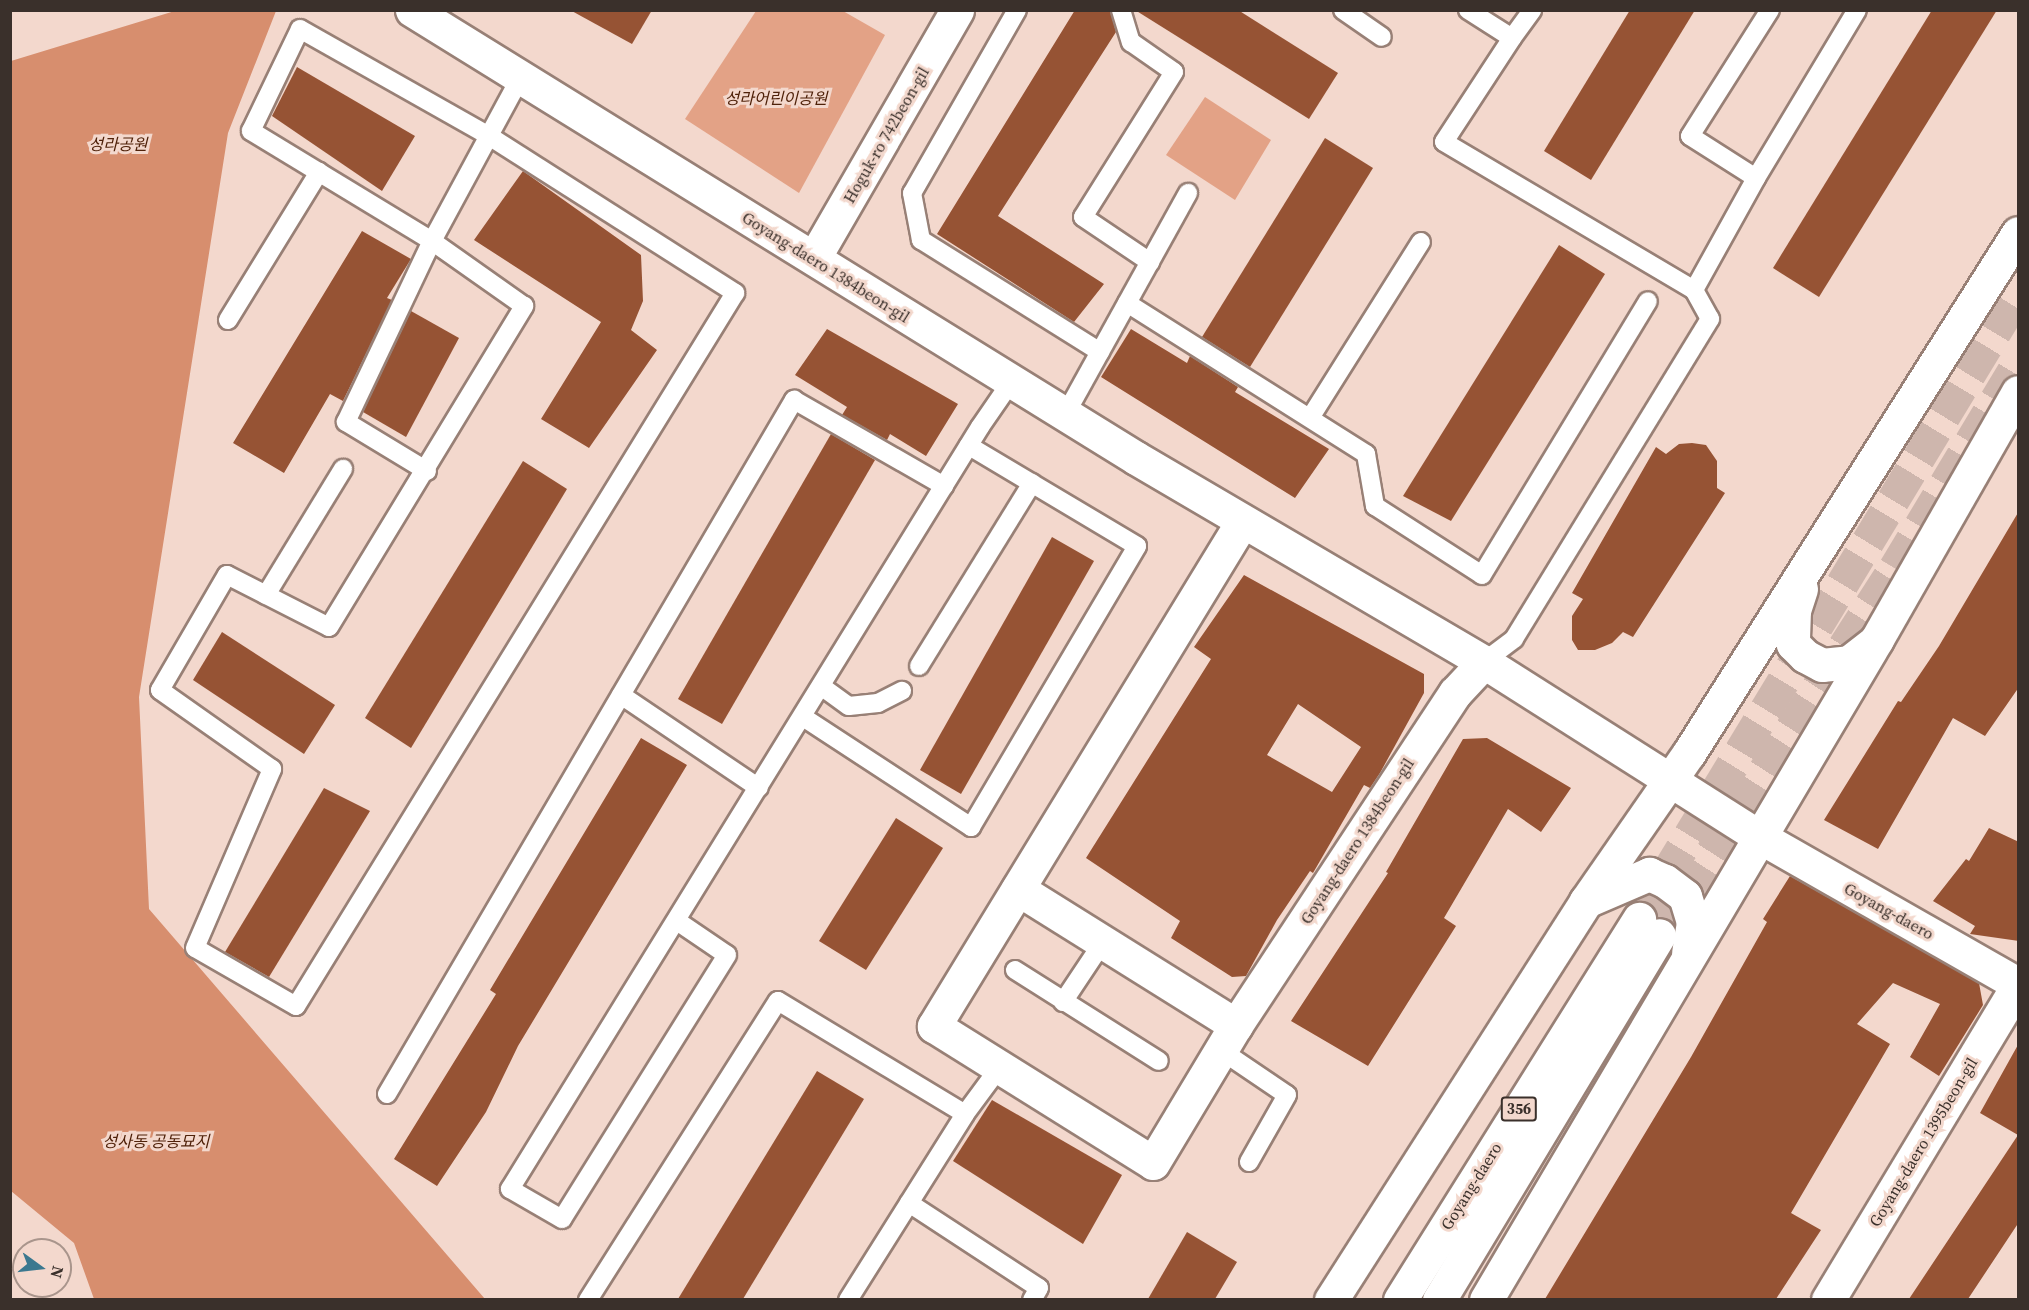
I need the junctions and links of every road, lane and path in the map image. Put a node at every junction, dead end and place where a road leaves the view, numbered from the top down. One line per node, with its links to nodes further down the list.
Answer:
1 (957, 10): 20 (street, Hoguk-ro 742beon-gil)
2 (1017, 10): 26 (lane)
3 (1121, 10): 21 (lane)
4 (1343, 10): 10 (lane)
5 (1468, 10): 11 (lane)
6 (1533, 10): 11 (lane)
7 (1770, 10): 15 (lane)
8 (1857, 10): 15 (lane)
9 (429, 16): 12 (street, Goyang-daero 1384beon-gil)
10 (1382, 37)
11 (1512, 38): 22 (lane)
12 (520, 78): 13 (lane); 20 (street, Goyang-daero 1384beon-gil)
13 (489, 136): 14 (lane); 18 (lane); 38 (lane)
14 (319, 172): 18 (lane); 25 (lane)
15 (1756, 178): 22 (lane)
16 (1188, 193): 21 (lane)
17 (2019, 233): 37 (street)
18 (432, 241): 33 (lane); 33 (lane)
19 (1421, 242): 30 (lane)
20 (814, 258): 27 (street, Goyang-daero 1384beon-gil)
21 (1150, 262): 24 (lane)
22 (1694, 290): 40 (lane)
23 (1648, 301): 30 (lane)
24 (1127, 303): 26 (lane); 30 (lane)
25 (228, 321)
26 (1100, 352): 29 (lane)
27 (1011, 382): 29 (street, Goyang-daero 1384beon-gil); 31 (lane)
28 (2019, 392): 39 (street)
29 (1065, 415): 36 (street, Goyang-daero 1384beon-gil)
30 (1310, 418)
31 (969, 446): 34 (lane); 35 (lane)
32 (343, 469): 38 (lane)
33 (427, 471): 38 (lane)
34 (1032, 483): 41 (lane); 45 (lane)
35 (944, 486): 42 (lane); 44 (lane)
36 (1242, 522): 40 (street, Goyang-daero 1384beon-gil); 49 (street)
37 (1809, 565): 39 (street); 46 (street)
38 (266, 595)
39 (1877, 639): 48 (street)
40 (1484, 662): 46 (street, Goyang-daero 1384beon-gil); 57 (street, Goyang-daero 1384beon-gil)
41 (918, 666)
42 (821, 687): 43 (lane); 45 (lane)
43 (902, 691)
44 (621, 696): 47 (lane); 60 (lane)
45 (802, 717): 47 (lane)
46 (1671, 780): 48 (street, Goyang-daero 1384beon-gil); 50 (street)
47 (759, 788): 51 (lane)
48 (1760, 837): 53 (street); 55 (street, Goyang-daero)
49 (1018, 889): 52 (street); 59 (street)
50 (1586, 901): 53 (street); 67 (street)
51 (677, 921): 51 (lane)
52 (1103, 942): 56 (lane); 57 (street)
53 (1688, 958): 70 (street)
54 (1015, 970): 56 (lane)
55 (2019, 985): 71 (street, Goyang-daero 1395beon-gil)
56 (1063, 1002): 58 (lane)
57 (1229, 1038): 59 (street, Goyang-daero 1384beon-gil); 62 (lane)
58 (1159, 1061)
59 (999, 1068): 61 (lane)
60 (387, 1094)
61 (965, 1114): 63 (lane); 64 (lane)
62 (1248, 1162)
63 (909, 1203): 65 (lane); 66 (lane)
64 (588, 1299)
65 (848, 1299)
66 (1032, 1299)
67 (1331, 1299)
68 (1400, 1299): 69 (street, Goyang-daero / 356)
69 (1439, 1299)
70 (1486, 1299)
71 (1828, 1299)

